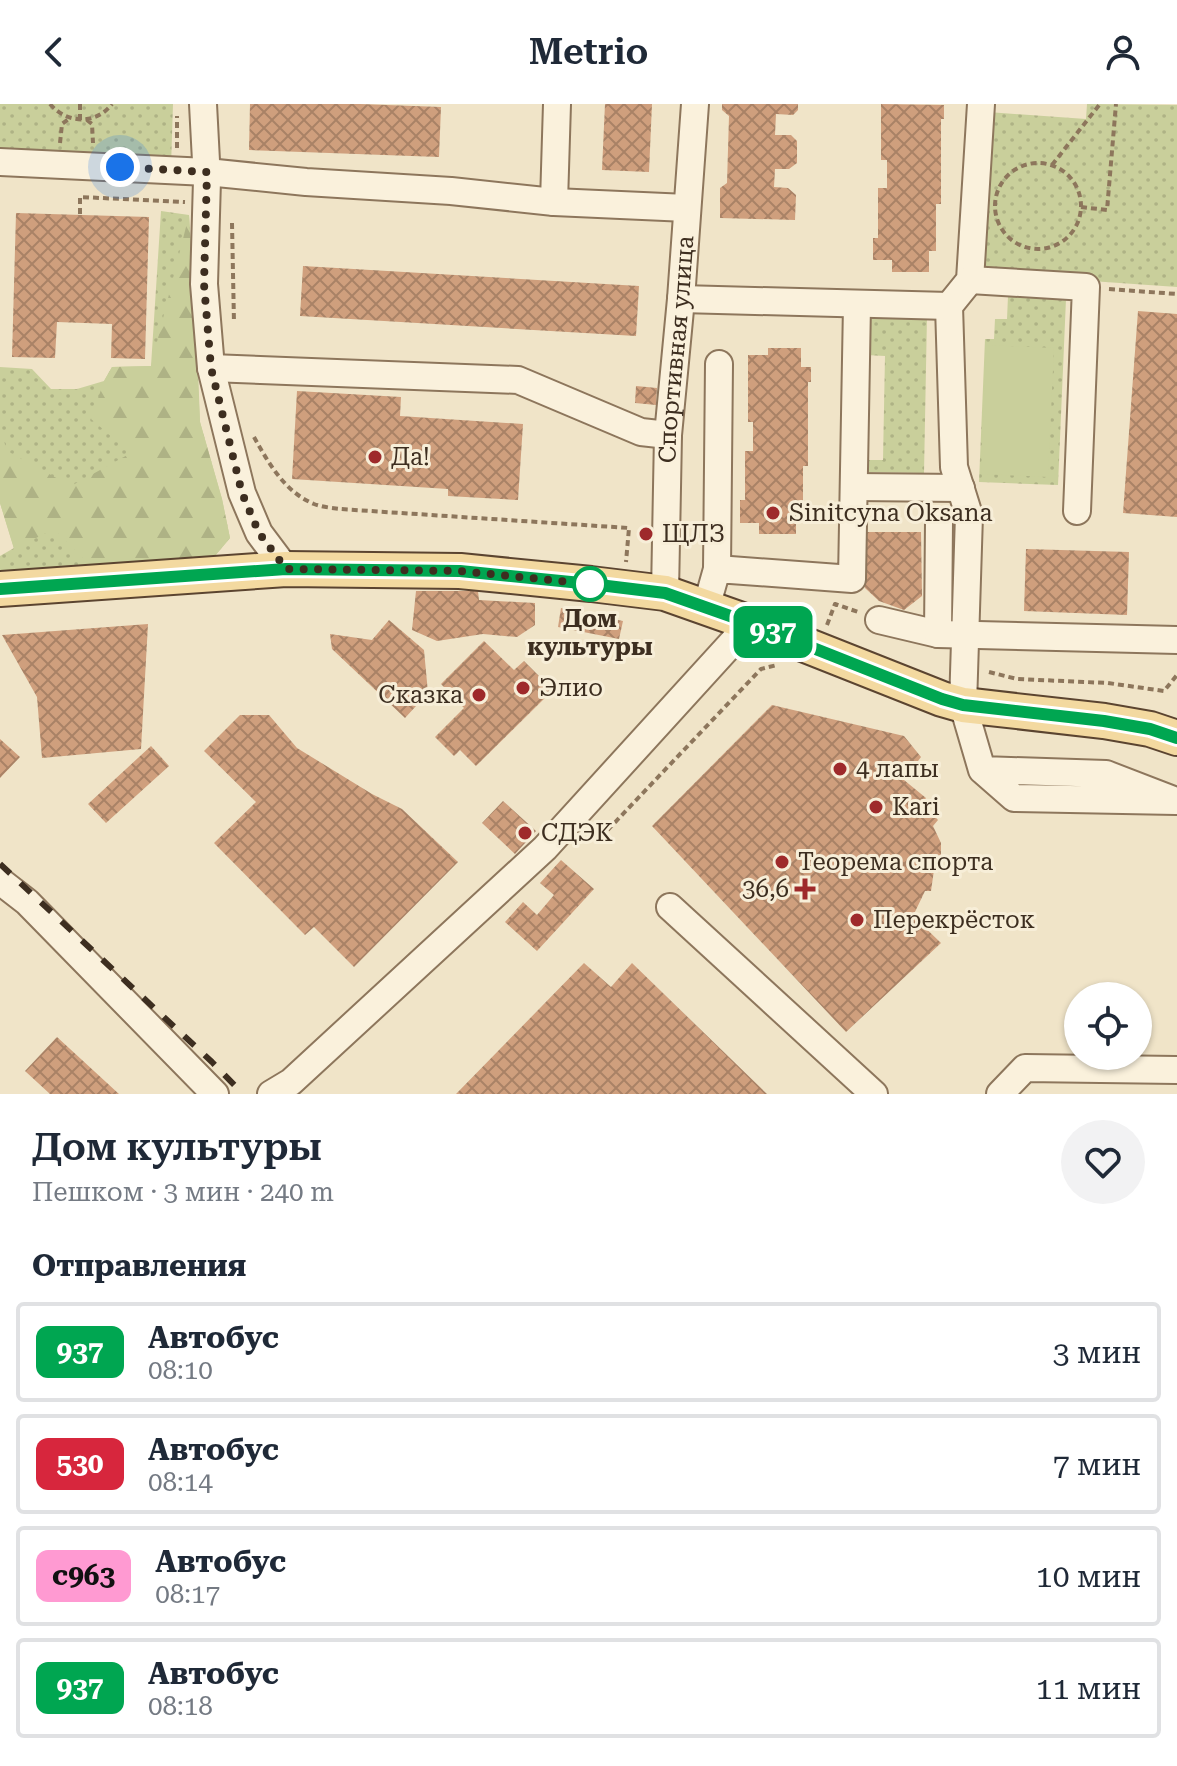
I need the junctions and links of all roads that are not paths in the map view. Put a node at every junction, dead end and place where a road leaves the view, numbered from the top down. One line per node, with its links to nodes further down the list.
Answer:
1 (203, 104): 6 (street)
2 (557, 104): 7 (street)
3 (695, 104): 8 (street, Спортивная улица)
4 (981, 104): 9 (street)
5 (0, 162): 6 (street)
6 (207, 172): 7 (street); 14 (street)
7 (554, 202): 8 (street)
8 (687, 208): 10 (street, Спортивная улица)
9 (970, 280): 12 (street); 18 (street)
10 (681, 299): 11 (street); 15 (street, Спортивная улица)
11 (857, 305): 12 (street); 16 (street)
12 (949, 306): 17 (street)
13 (719, 364): 21 (street)
14 (211, 368): 15 (street); 20 (street)
15 (668, 435): 23 (street, Спортивная улица)
16 (854, 487): 17 (street); 21 (street)
17 (961, 488): 28 (street)
18 (1077, 511)
19 (939, 522): 27 (street)
20 (286, 569): 22 (main road); 23 (main road)
21 (717, 569): 24 (street)
22 (0, 589)
23 (665, 593): 24 (main road)
24 (706, 608): 26 (main road)
25 (879, 620): 27 (street)
26 (750, 623): 30 (main road); 37 (street)
27 (938, 634): 28 (street)
28 (966, 634): 29 (street); 30 (street)
29 (1177, 640)
30 (963, 705): 31 (main road); 32 (street)
31 (1177, 738)
32 (1177, 802)
33 (0, 881): 36 (street)
34 (670, 907): 38 (street)
35 (1177, 1070): 39 (street)
36 (215, 1094)
37 (271, 1094)
38 (874, 1094)
39 (1000, 1094)

